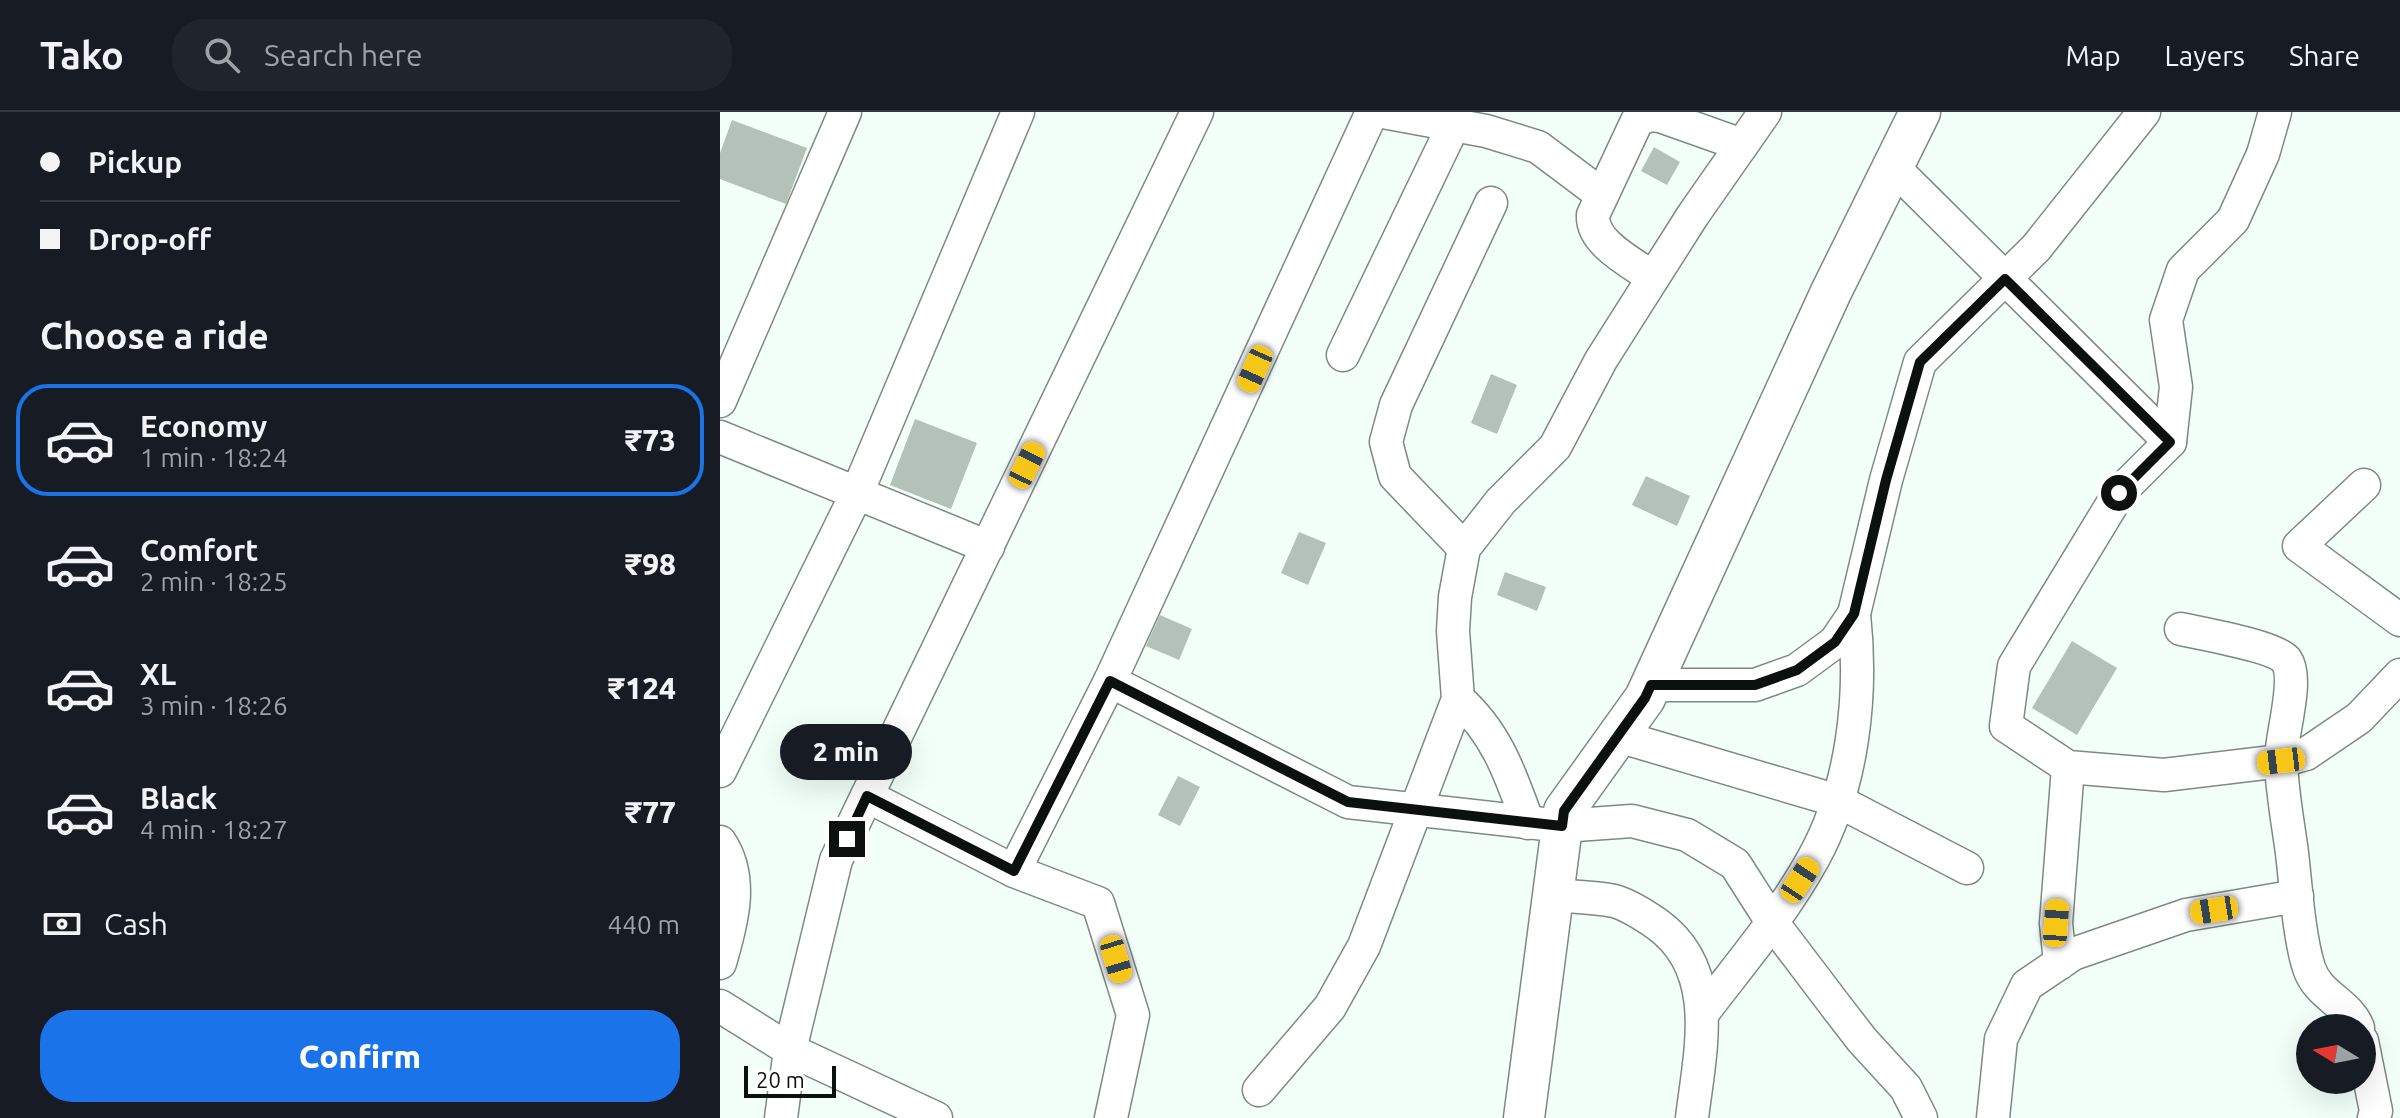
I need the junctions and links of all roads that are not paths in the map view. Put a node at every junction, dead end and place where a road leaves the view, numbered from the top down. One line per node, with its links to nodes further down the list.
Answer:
1 (845, 112): 19 (street)
2 (1018, 112): 23 (street)
3 (1197, 112): 24 (street)
4 (1372, 112): 30 (street)
5 (1383, 112): 11 (street)
6 (1765, 112): 12 (street)
7 (1920, 112): 13 (street)
8 (2144, 112): 17 (street)
9 (2275, 112): 21 (street)
10 (1641, 115): 12 (street); 14 (street)
11 (1454, 124): 14 (street); 18 (street)
12 (1742, 145): 16 (street)
13 (1893, 167): 17 (street); 31 (street)
14 (1602, 195): 16 (street)
15 (1491, 203): 25 (street)
16 (1653, 278): 25 (street)
17 (2005, 279): 21 (street); 26 (street)
18 (1343, 355)
19 (720, 401)
20 (720, 437): 23 (street)
21 (2170, 442): 35 (street)
22 (2364, 485): 27 (street)
23 (857, 493): 24 (street); 36 (street)
24 (988, 547): 37 (street)
25 (1464, 548): 32 (street)
26 (1854, 614): 31 (street); 38 (street)
27 (2400, 620)
28 (2181, 629): 34 (street)
29 (2400, 675): 34 (street)
30 (1110, 681): 39 (street); 43 (street)
31 (1651, 685): 33 (street)
32 (1458, 699): 39 (street); 40 (street)
33 (1618, 736): 38 (street); 40 (street)
34 (2281, 761): 35 (street); 45 (street)
35 (2068, 767): 48 (street)
36 (720, 771)
37 (867, 796): 43 (street); 52 (street)
38 (1838, 801): 42 (street); 46 (street)
39 (1416, 810): 40 (street); 54 (street)
40 (1545, 825): 44 (street); 46 (street)
41 (720, 842): 47 (street)
42 (1967, 868)
43 (1014, 871): 58 (street)
44 (1552, 895): 50 (street); 59 (street)
45 (2297, 896): 48 (street); 51 (street)
46 (1772, 922): 50 (street); 61 (street)
47 (720, 963)
48 (2060, 963): 62 (street)
49 (720, 1006): 52 (street)
50 (1702, 1014): 60 (street)
51 (2352, 1014)
52 (790, 1050): 56 (street); 57 (street)
53 (2376, 1088): 55 (street)
54 (1259, 1090)
55 (2383, 1112)
56 (781, 1118)
57 (936, 1118)
58 (1111, 1118)
59 (1524, 1118)
60 (1692, 1118)
61 (1921, 1118)
62 (1993, 1118)

